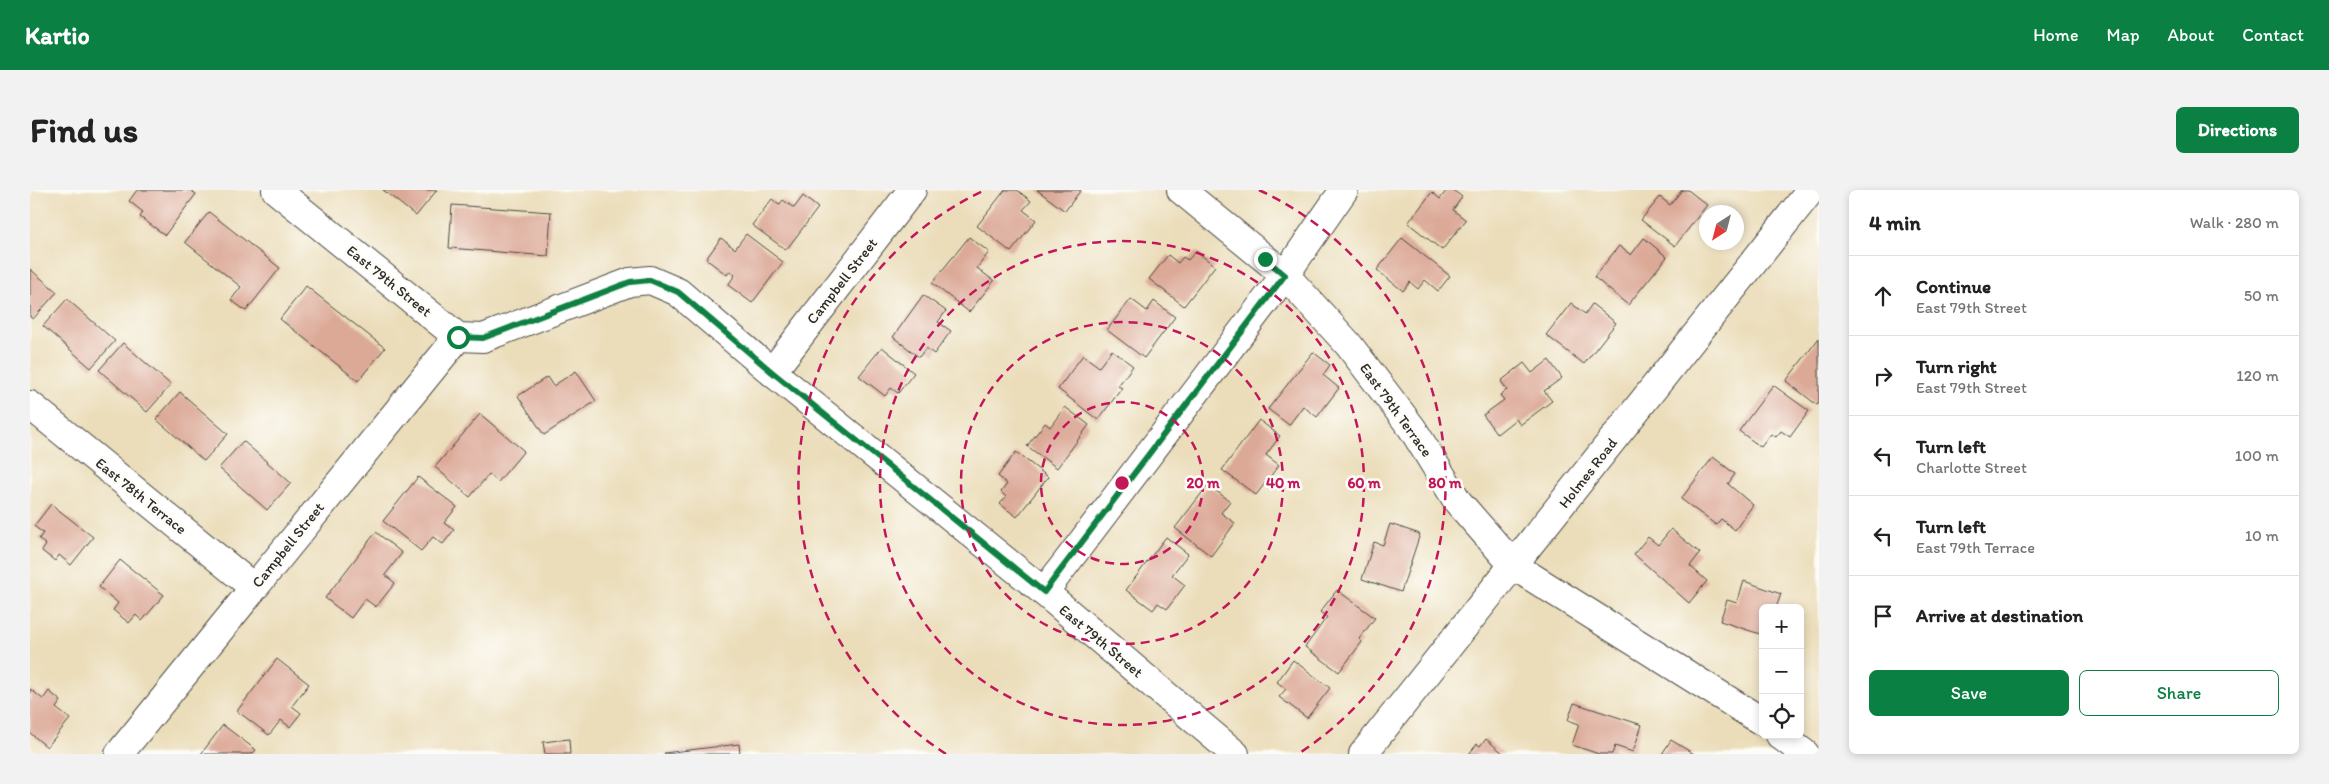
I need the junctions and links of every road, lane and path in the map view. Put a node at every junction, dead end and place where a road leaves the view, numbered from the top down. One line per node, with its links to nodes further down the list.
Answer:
1 (276, 190): 7 (street, East 79th Street)
2 (912, 190): 8 (street, Campbell Street)
3 (1181, 190): 6 (street, East 79th Terrace)
4 (1344, 190): 6 (street)
5 (1811, 190): 10 (street, Holmes Road)
6 (1285, 275): 10 (street, East 79th Terrace); 12 (street)
7 (458, 337): 8 (street, East 79th Street); 11 (street, Campbell Street)
8 (772, 372): 12 (street, East 79th Street)
9 (30, 405): 11 (street, East 78th Terrace)
10 (1514, 566): 13 (street, East 79th Terrace); 17 (street, Holmes Road)
11 (253, 587): 15 (street, Campbell Street)
12 (1044, 592): 16 (street, East 79th Street)
13 (1759, 719)
14 (1785, 739): 18 (street)
15 (119, 754)
16 (1235, 754)
17 (1363, 754)
18 (1805, 754)

